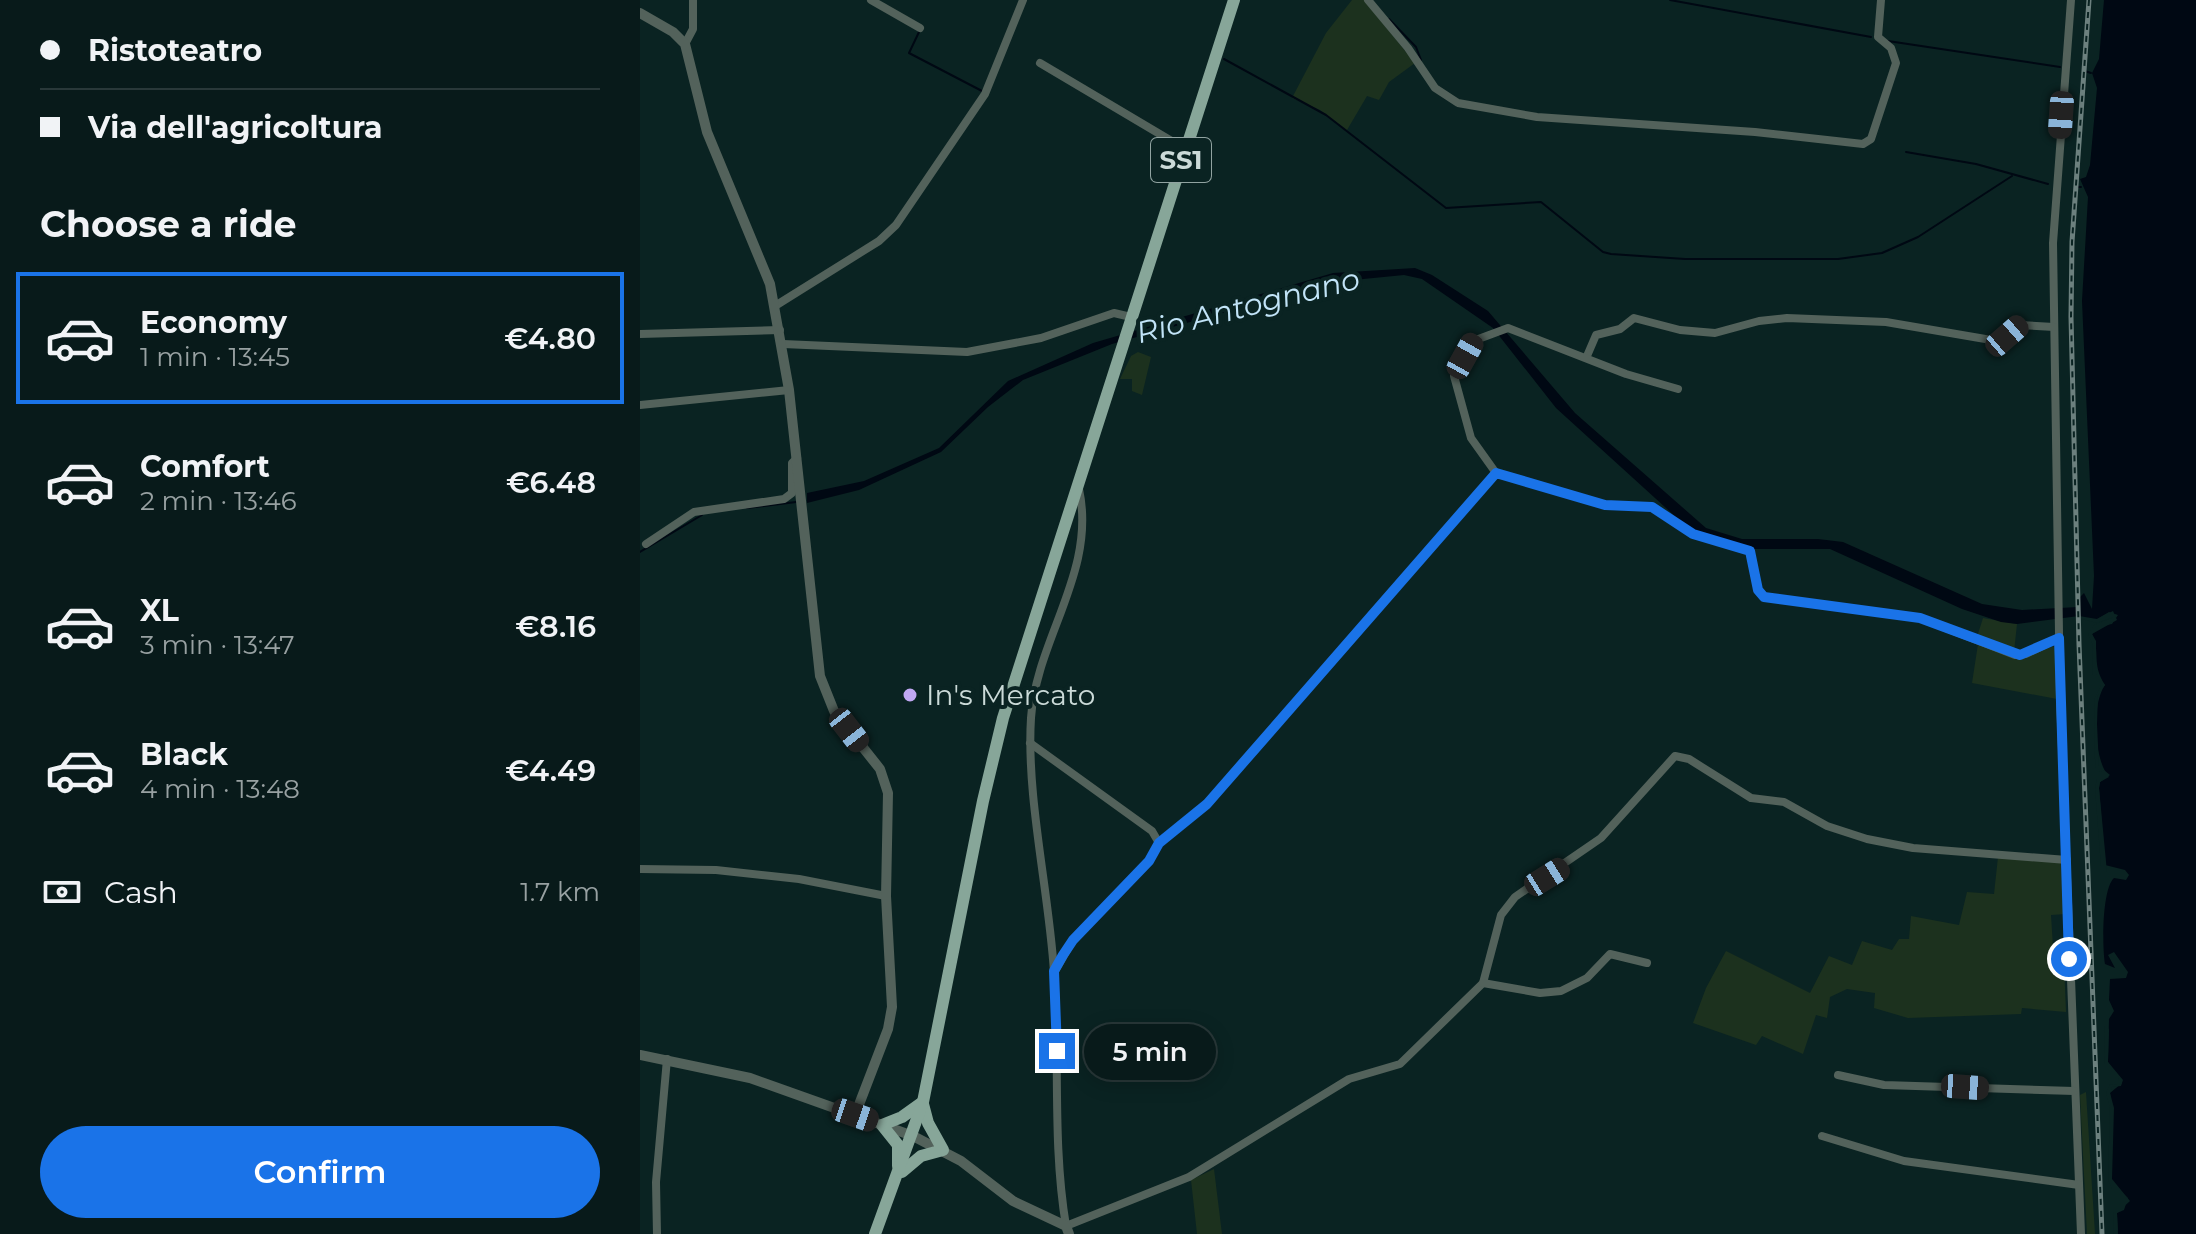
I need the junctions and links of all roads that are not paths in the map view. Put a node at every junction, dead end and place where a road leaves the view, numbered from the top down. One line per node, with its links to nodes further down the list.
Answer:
1 (693, 0): 10 (street)
2 (871, 0): 9 (street)
3 (1023, 0): 13 (street)
4 (1234, 0): 12 (main road, SS1)
5 (1368, 0): 6 (street)
6 (1881, 0)
7 (2071, 0): 15 (street)
8 (640, 13): 10 (street)
9 (920, 28)
10 (685, 44): 13 (street)
11 (1040, 63): 12 (street)
12 (1185, 149): 14 (main road, SS1)
13 (775, 306): 16 (street)
14 (1130, 319): 18 (street); 25 (main road, SS1)
15 (2054, 327): 19 (street); 27 (street)
16 (780, 330): 17 (street); 18 (street)
17 (640, 334)
18 (783, 344): 21 (street)
19 (1587, 356): 20 (street); 24 (street)
20 (1678, 389)
21 (789, 390): 22 (street); 23 (street)
22 (640, 405)
23 (797, 458): 26 (street); 32 (street)
24 (1496, 473): 27 (street); 29 (street)
25 (1079, 488): 28 (street); 40 (main road, SS1)
26 (646, 544)
27 (2059, 638): 30 (street)
28 (1030, 743): 29 (street); 34 (street)
29 (1159, 843): 34 (street)
30 (2067, 860): 35 (street); 39 (street)
31 (640, 869): 32 (street)
32 (886, 896): 41 (street)
33 (1647, 963): 35 (street)
34 (1054, 971): 48 (street)
35 (1483, 983): 48 (street)
36 (640, 1055): 37 (street)
37 (667, 1059): 41 (street); 49 (street)
38 (1838, 1075): 39 (street)
39 (2074, 1091): 47 (street)
40 (923, 1102): 42 (main road); 43 (main road, SS1); 45 (main road)
41 (855, 1115): 42 (street)
42 (882, 1125): 43 (street); 46 (main road)
43 (913, 1136): 45 (street); 46 (main road, SS1)
44 (1822, 1136): 47 (street)
45 (943, 1150): 46 (main road); 48 (street)
46 (898, 1177): 50 (main road, SS1)
47 (2079, 1185): 51 (street)
48 (1068, 1230)
49 (657, 1234)
50 (875, 1234)
51 (2081, 1234)

